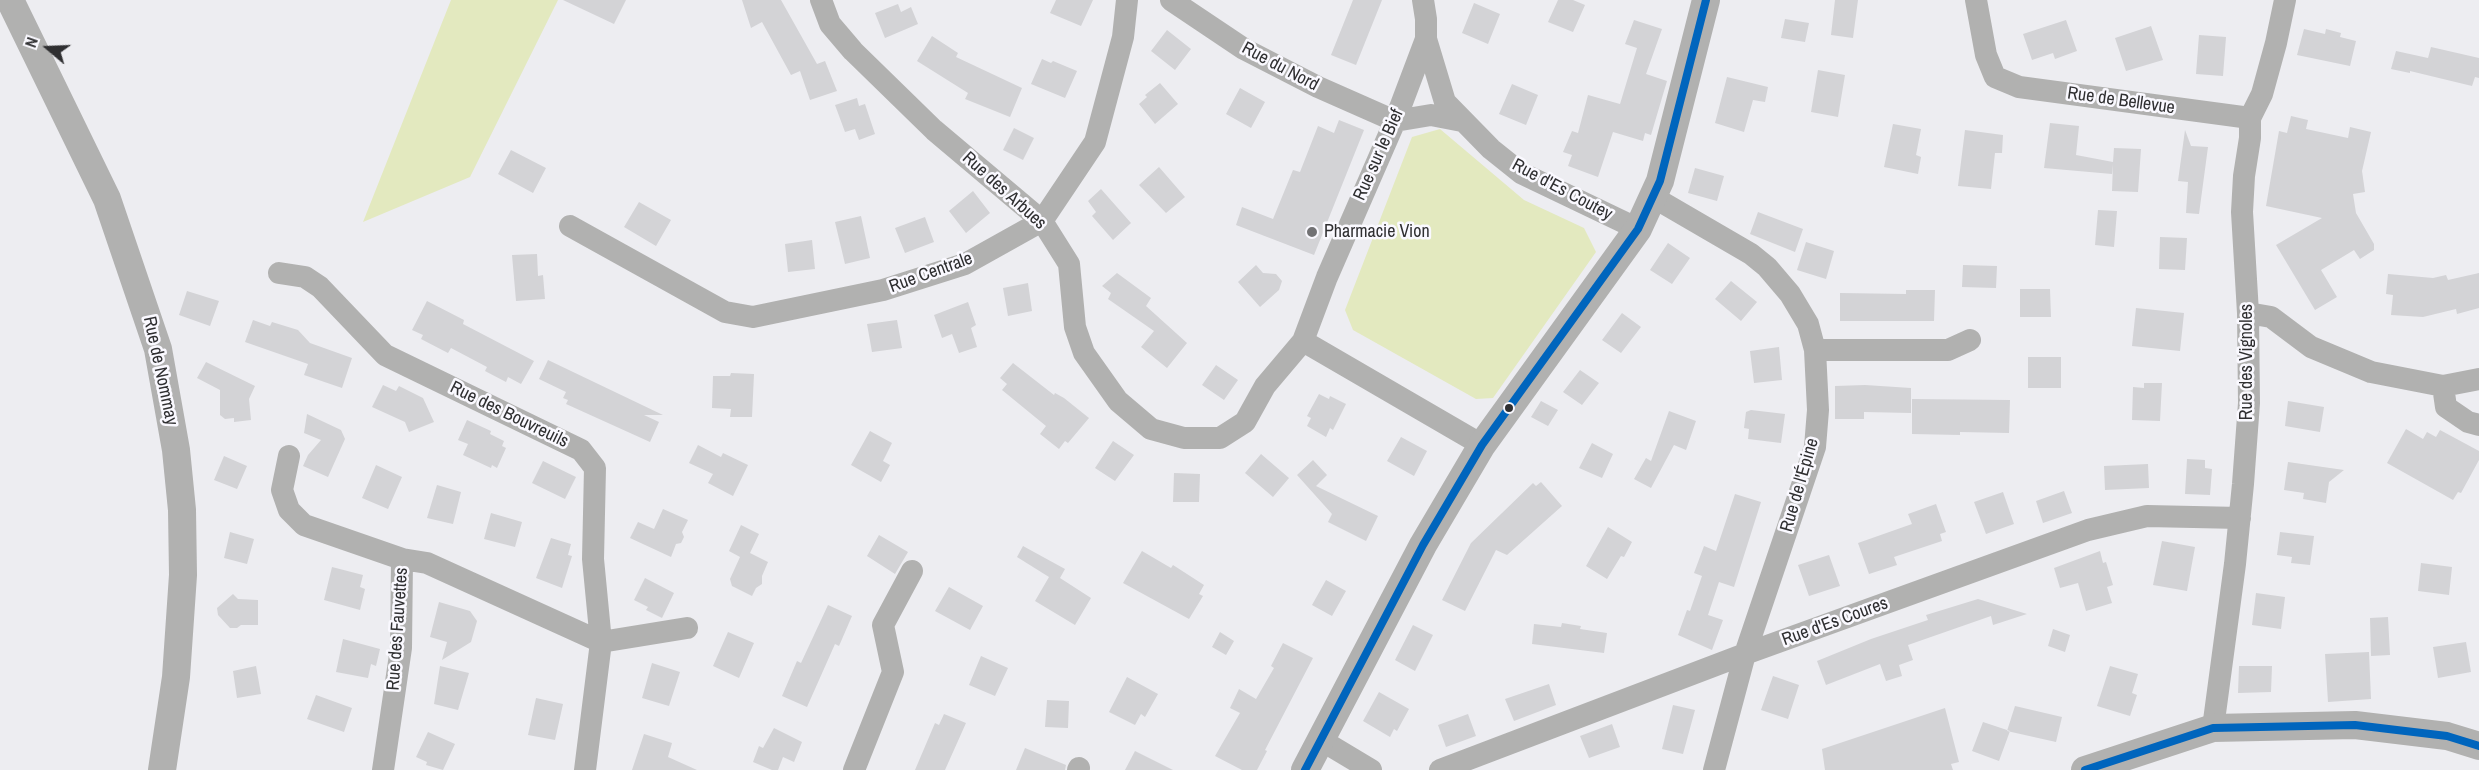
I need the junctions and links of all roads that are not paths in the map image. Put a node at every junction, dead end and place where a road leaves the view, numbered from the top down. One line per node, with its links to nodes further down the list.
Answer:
1 (10, 0): 36 (street, Rue de Nommay)
2 (821, 0): 14 (street, Rue des Arbues)
3 (1127, 0): 14 (street, Rue Centrale)
4 (1171, 0): 11 (street, Rue du Nord)
5 (1423, 0): 9 (street, Rue sur le Bief)
6 (1706, 0): 13 (street)
7 (1976, 0): 10 (street, Rue de Bellevue)
8 (2285, 0): 10 (street, Rue des Vignoles)
9 (1426, 39): 11 (street, Rue sur le Bief); 12 (street, Rue d'Es Coutey)
10 (2250, 118): 18 (street, Rue des Vignoles)
11 (1395, 121): 12 (street); 20 (street, Rue sur le Bief)
12 (1462, 121): 16 (street, Rue d'Es Coutey)
13 (1653, 197): 16 (street); 21 (street, Rue de l'Épine)
14 (1042, 221): 15 (street, Rue Centrale); 20 (street, Rue des Arbues)
15 (570, 226)
16 (1638, 229): 25 (street)
17 (279, 273): 31 (street, Rue des Bouvreuils)
18 (2248, 313): 23 (street); 27 (street, Rue des Vignoles)
19 (1970, 340): 21 (street)
20 (1303, 341): 25 (street)
21 (1815, 350): 32 (street, Rue de l'Épine)
22 (2479, 379): 23 (street)
23 (2443, 386): 24 (street)
24 (2479, 425)
25 (1482, 445): 34 (street)
26 (289, 456): 28 (street)
27 (2240, 518): 32 (street, Rue d'Es Coures); 33 (street, Rue des Vignoles)
28 (402, 560): 31 (street, Rue des Fauvettes); 37 (street, Rue des Fauvettes)
29 (912, 571): 39 (street)
30 (687, 628): 31 (street)
31 (601, 642): 38 (street, Rue des Bouvreuils)
32 (1745, 654): 42 (street, Rue d'Es Coures); 43 (street, Rue de l'Épine)
33 (2213, 728): 35 (street); 44 (street)
34 (1321, 740): 40 (street); 41 (street)
35 (2479, 746)
36 (162, 770)
37 (382, 770)
38 (585, 770)
39 (854, 770)
40 (1305, 770)
41 (1371, 770)
42 (1440, 770)
43 (1714, 770)
44 (2085, 770)

